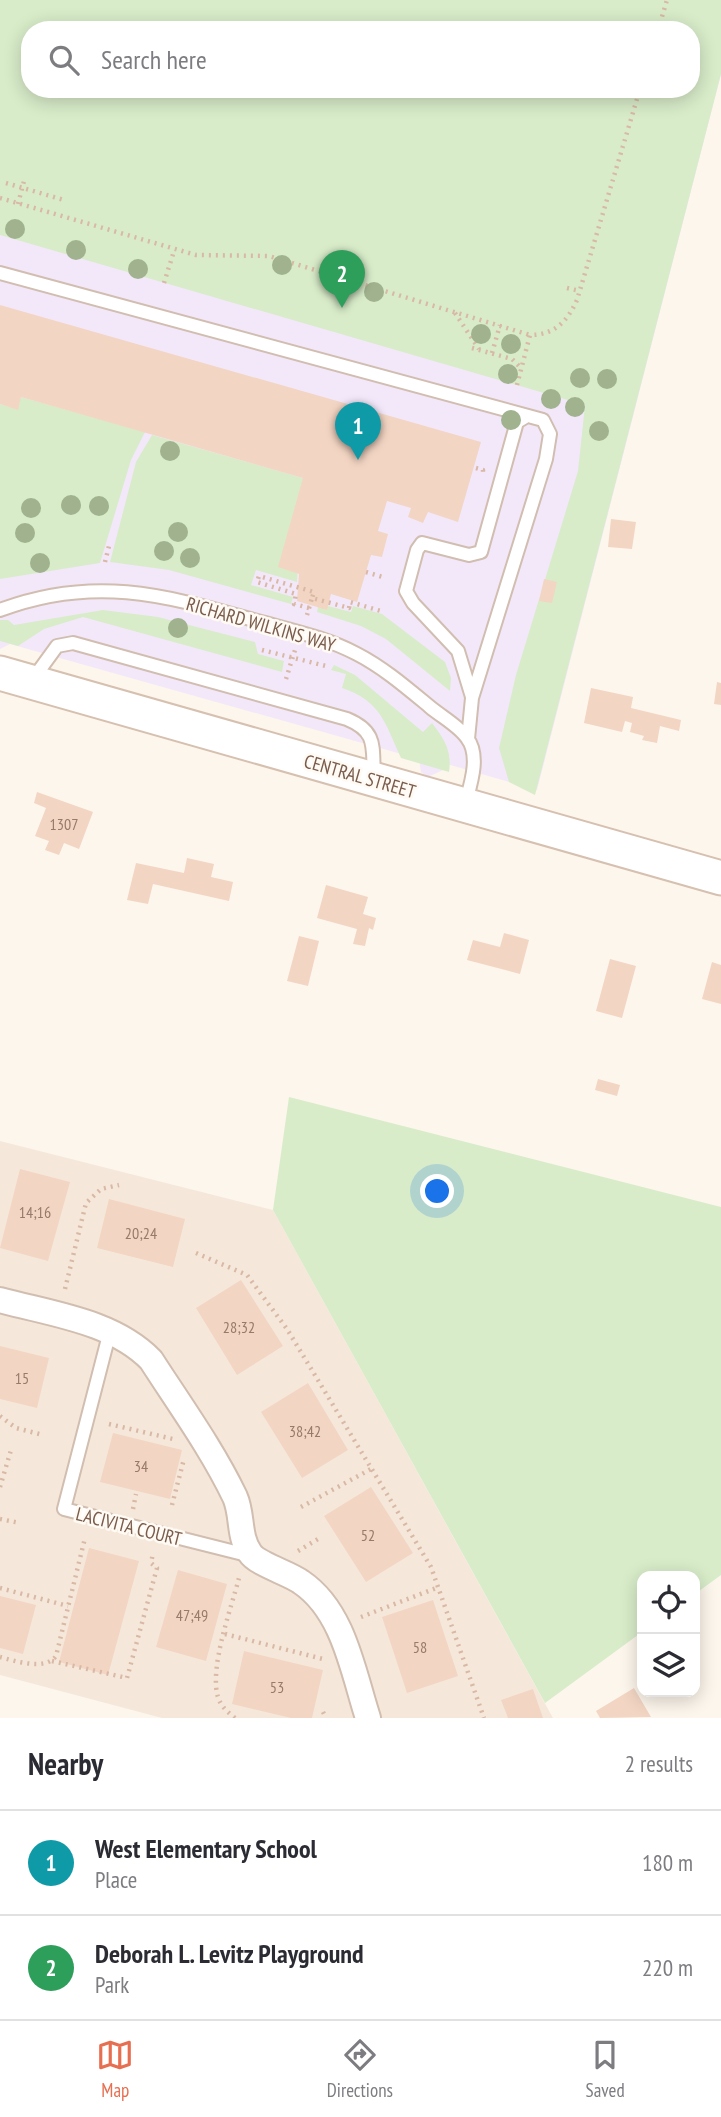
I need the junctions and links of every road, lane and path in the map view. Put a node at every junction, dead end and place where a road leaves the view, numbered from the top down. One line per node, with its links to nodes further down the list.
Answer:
1 (667, 0): 2 (path)
2 (661, 21)
3 (637, 98): 14 (path)
4 (24, 181): 6 (path)
5 (6, 183): 6 (path)
6 (22, 188): 8 (path); 9 (path)
7 (0, 198): 9 (path)
8 (64, 200)
9 (18, 204): 10 (path)
10 (174, 250): 12 (path); 15 (path)
11 (0, 273): 25 (lane)
12 (163, 283)
13 (567, 288): 14 (path)
14 (580, 291): 19 (path)
15 (454, 312): 17 (path); 21 (path)
16 (510, 322): 18 (path)
17 (500, 325): 18 (path); 22 (path)
18 (509, 328): 19 (path)
19 (530, 335): 23 (path)
20 (472, 348): 21 (path)
21 (480, 350): 22 (path)
22 (492, 353): 23 (path)
23 (521, 369): 24 (path)
24 (517, 385)
25 (527, 416): 38 (lane); 38 (lane)
26 (109, 546): 27 (path)
27 (105, 562)
28 (366, 572): 29 (path)
29 (386, 578)
30 (312, 598): 30 (path); 32 (path)
31 (0, 610): 39 (lane, RICHARD WILKINS WAY)
32 (381, 611)
33 (262, 650): 34 (path)
34 (293, 657): 35 (path); 37 (path)
35 (326, 666)
36 (15, 678): 40 (main road, CENTRAL STREET); 40 (lane)
37 (286, 679)
38 (472, 698): 39 (lane)
39 (468, 739): 41 (lane)
40 (374, 780): 41 (main road, CENTRAL STREET)
41 (465, 806): 42 (main road, CENTRAL STREET)
42 (721, 878)
43 (119, 1185): 45 (path)
44 (196, 1253): 52 (path)
45 (65, 1289)
46 (0, 1300): 47 (street)
47 (110, 1331): 64 (street); 64 (lane, LACIVITA COURT)
48 (0, 1416): 50 (path)
49 (109, 1424): 55 (path)
50 (43, 1434)
51 (10, 1450): 53 (path)
52 (371, 1469): 56 (path); 65 (path)
53 (0, 1487)
54 (136, 1494): 57 (path)
55 (172, 1505)
56 (301, 1507)
57 (133, 1510)
58 (0, 1519): 59 (path)
59 (20, 1523)
60 (85, 1538): 67 (path)
61 (318, 1539): 63 (path)
62 (153, 1553): 71 (path)
63 (291, 1556)
64 (245, 1565): 69 (path); 74 (street, LACIVITA COURT)
65 (439, 1587): 68 (path); 75 (path)
66 (0, 1588): 67 (path)
67 (68, 1606): 71 (path)
68 (360, 1618)
69 (225, 1634): 72 (path); 73 (path)
70 (0, 1657): 71 (path)
71 (52, 1661)
72 (330, 1661)
73 (235, 1718)
74 (368, 1718)
75 (484, 1718)

